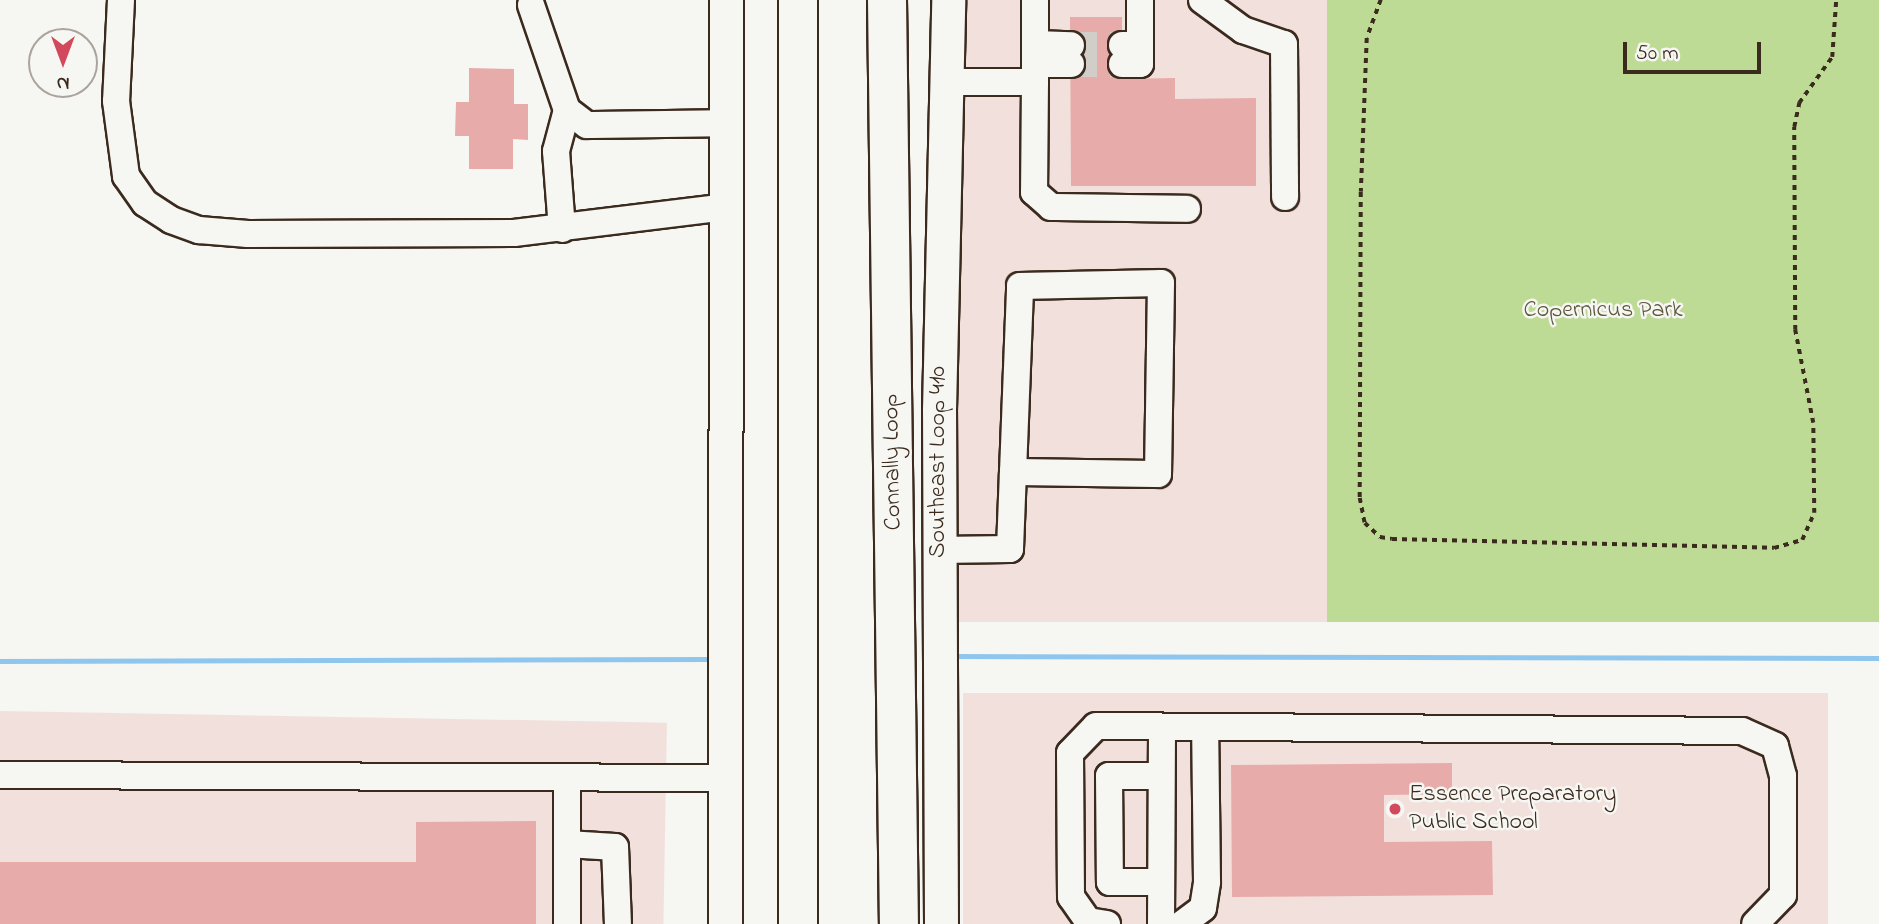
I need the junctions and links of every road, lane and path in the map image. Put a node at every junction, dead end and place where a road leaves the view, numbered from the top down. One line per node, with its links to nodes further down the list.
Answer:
1 (121, 0): 23 (lane)
2 (726, 0): 19 (main road)
3 (797, 0): 37 (highway)
4 (887, 0): 16 (highway, Connally Loop)
5 (899, 0): 16 (highway)
6 (948, 0): 17 (main road, Southeast Loop 410)
7 (1035, 0): 15 (lane)
8 (1140, 0): 14 (lane)
9 (1202, 0): 20 (lane)
10 (1381, 0): 11 (path)
11 (1836, 0)
12 (531, 5): 18 (lane)
13 (1071, 54): 15 (lane)
14 (1131, 55)
15 (1035, 63): 17 (lane); 22 (lane)
16 (887, 76): 38 (highway, Connally Loop)
17 (946, 82): 25 (main road, Southeast Loop 410)
18 (567, 110): 19 (lane); 23 (lane)
19 (725, 123): 21 (main road)
20 (1285, 197)
21 (725, 207): 23 (lane); 31 (main road)
22 (1187, 209)
23 (562, 229)
24 (1013, 472): 24 (lane); 25 (lane)
25 (938, 550): 39 (main road, Southeast Loop 410)
26 (1161, 727): 27 (lane); 29 (lane); 40 (lane)
27 (1205, 727): 42 (lane); 43 (lane)
28 (0, 775): 30 (lane)
29 (1161, 776): 33 (lane); 33 (lane)
30 (567, 778): 31 (lane); 32 (lane)
31 (725, 778): 36 (main road)
32 (567, 844): 34 (lane); 35 (lane)
33 (1161, 883): 41 (lane)
34 (567, 924)
35 (618, 924)
36 (725, 924)
37 (798, 924)
38 (899, 924)
39 (941, 924)
40 (1107, 924)
41 (1161, 924)
42 (1182, 924)
43 (1755, 924)

